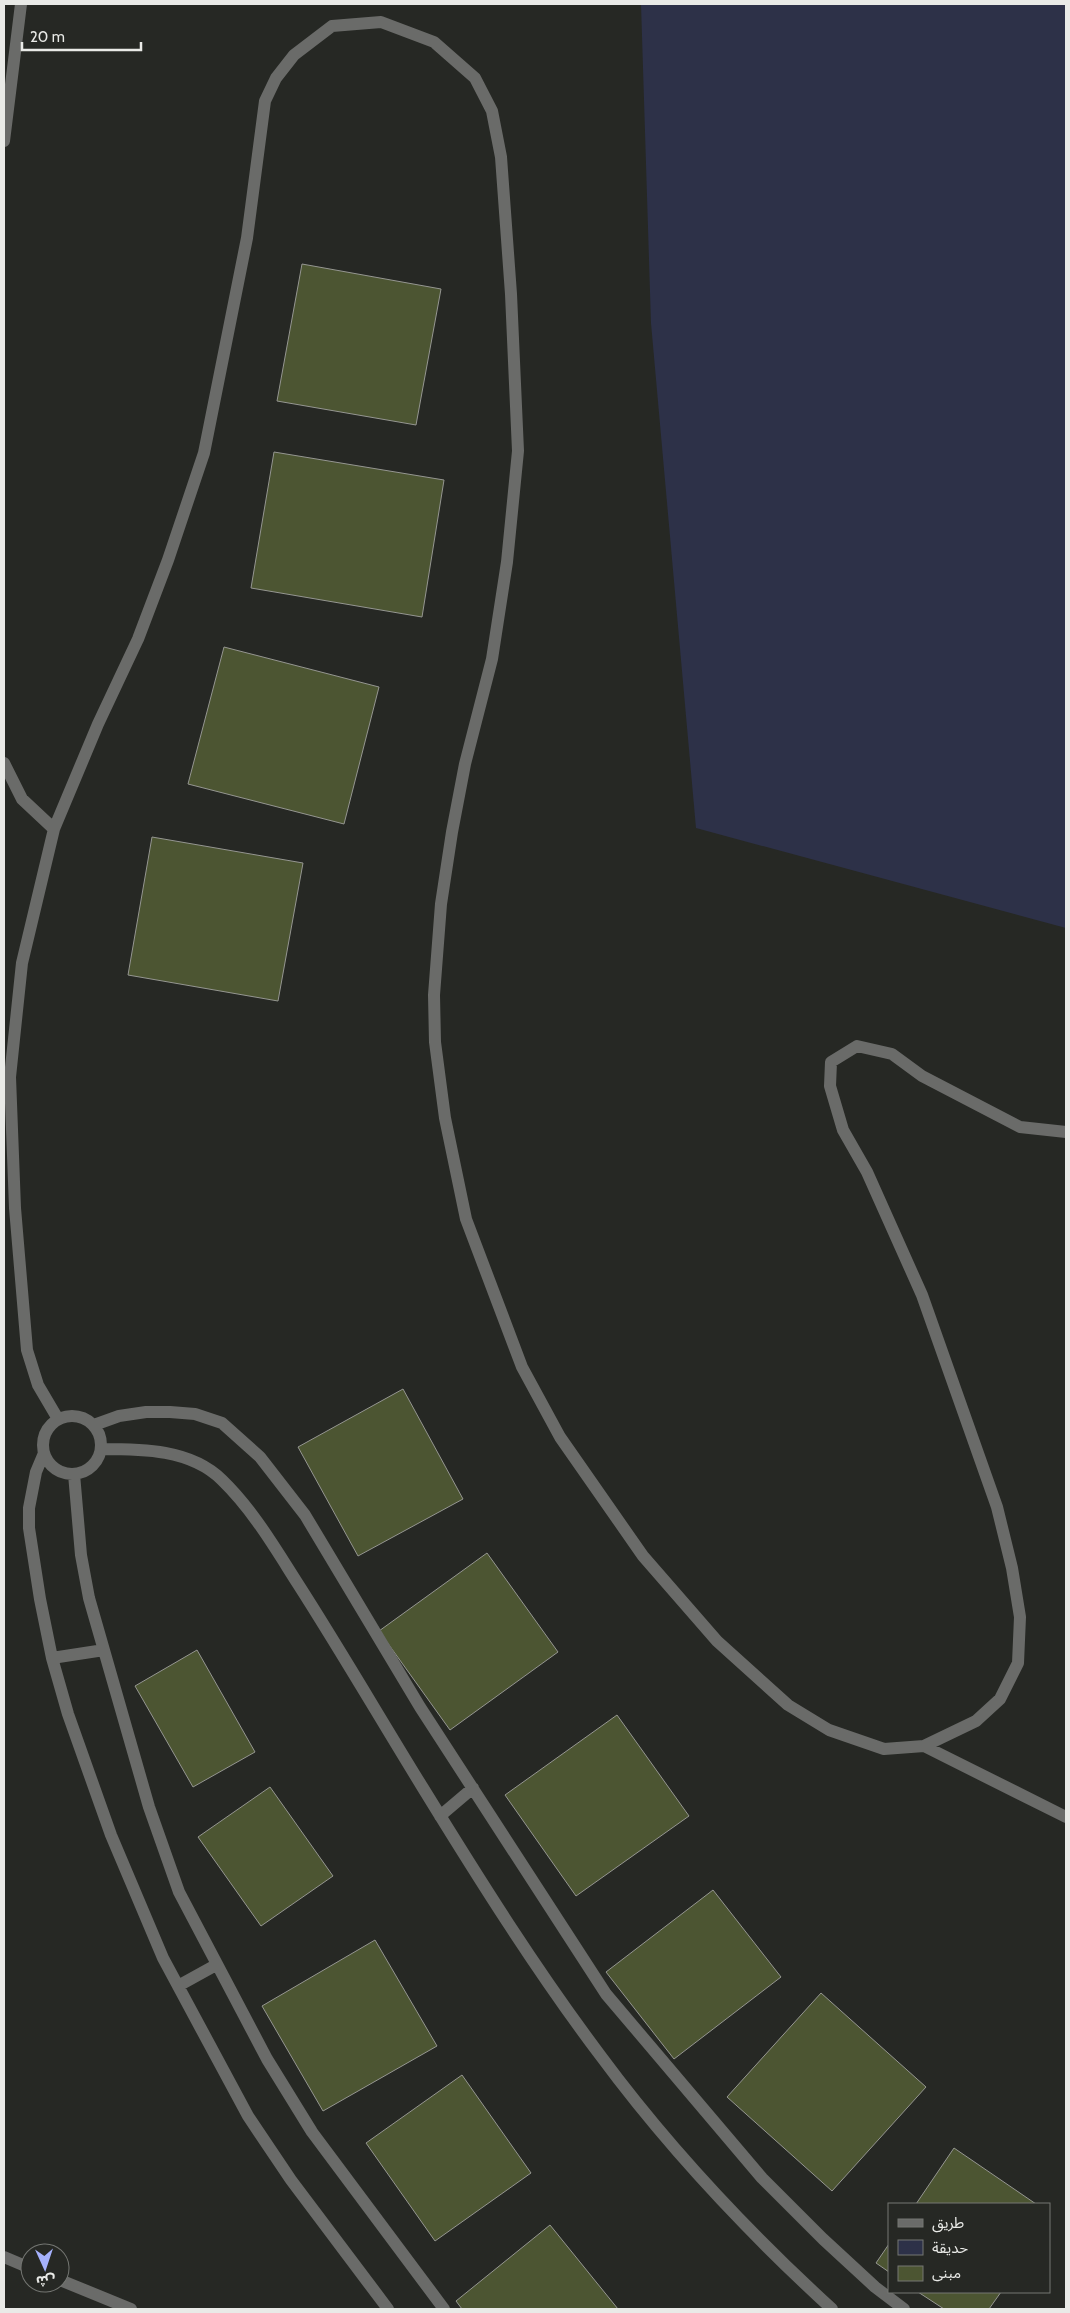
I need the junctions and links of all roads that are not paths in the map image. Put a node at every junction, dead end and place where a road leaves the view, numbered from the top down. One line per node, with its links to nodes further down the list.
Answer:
1 (21, 4): 2 (street)
2 (4, 141)
3 (4, 763): 4 (street)
4 (54, 829): 6 (street); 13 (street)
5 (1066, 1132): 13 (street)
6 (58, 1420): 7 (street); 9 (street)
7 (94, 1425): 8 (street); 14 (street)
8 (101, 1449): 10 (street); 15 (street)
9 (44, 1453): 10 (street); 12 (street)
10 (74, 1474): 11 (street)
11 (104, 1650): 12 (street); 17 (street)
12 (52, 1658): 18 (street)
13 (924, 1746): 16 (street)
14 (473, 1788): 15 (street); 26 (street)
15 (440, 1816): 25 (street)
16 (1066, 1817)
17 (216, 1965): 18 (street); 24 (street)
18 (178, 1986): 23 (street)
19 (4, 2257): 20 (street)
20 (20, 2264)
21 (70, 2284): 22 (street)
22 (131, 2309)
23 (388, 2309)
24 (444, 2309)
25 (832, 2309)
26 (904, 2309)

